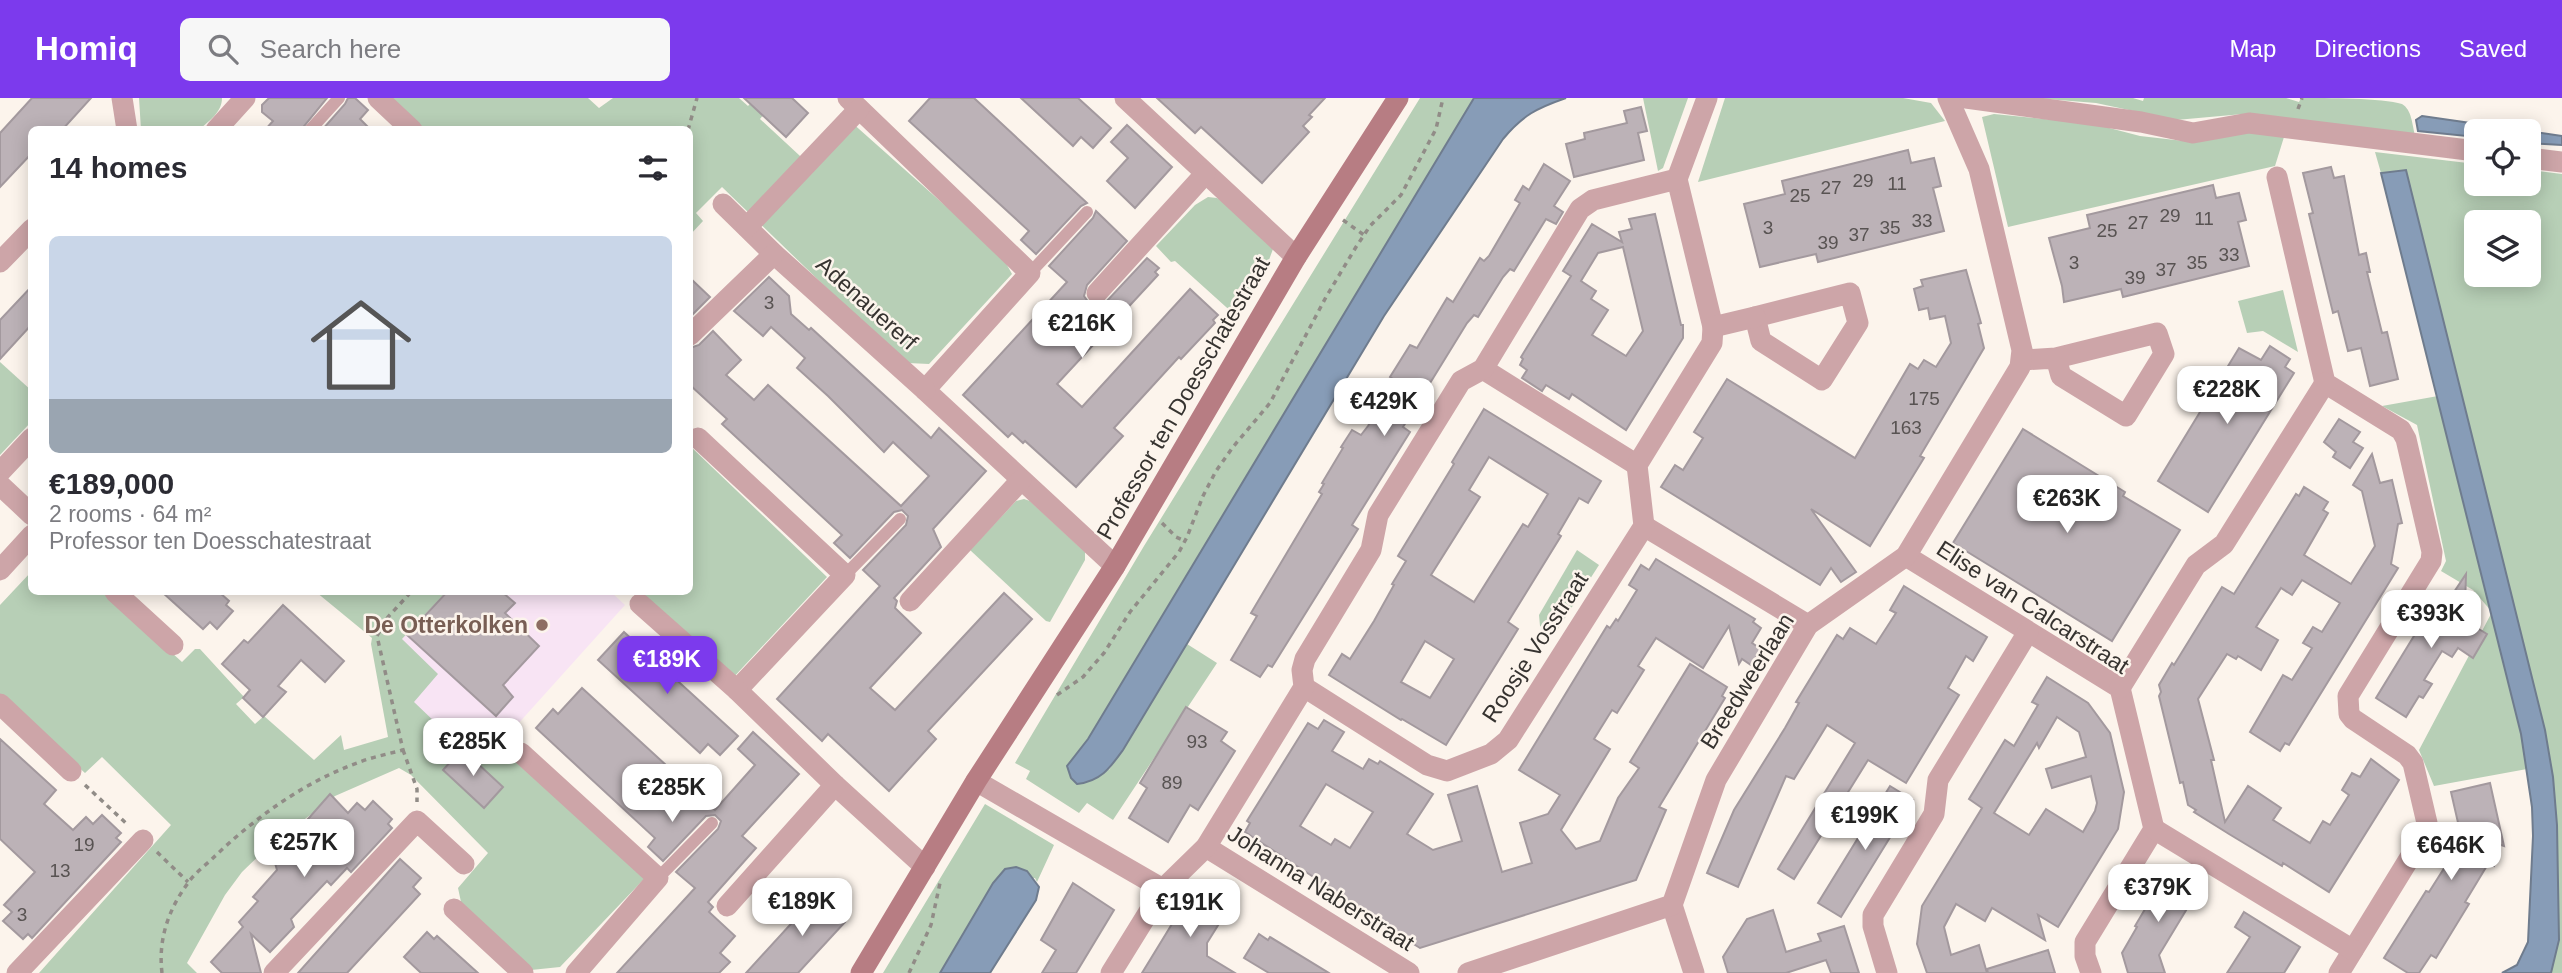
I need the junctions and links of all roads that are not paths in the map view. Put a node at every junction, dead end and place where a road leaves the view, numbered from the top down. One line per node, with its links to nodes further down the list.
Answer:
1 (122, 98): 11 (street)
2 (245, 98): 12 (street)
3 (339, 98): 13 (lane)
4 (378, 98): 14 (street)
5 (1125, 98): 18 (street, Professor ten Doesschatestraat)
6 (1398, 98): 26 (street, Professor ten Doesschatestraat)
7 (1707, 98): 20 (street)
8 (1948, 98): 34 (street)
9 (1966, 98): 15 (street)
10 (854, 103): 23 (street); 28 (street)
11 (126, 126)
12 (220, 126)
13 (314, 126)
14 (408, 126)
15 (2464, 150)
16 (2541, 159): 17 (street)
17 (2562, 162)
18 (1205, 174): 26 (street, Professor ten Doesschatestraat); 29 (street)
19 (2277, 177): 36 (street)
20 (1677, 180): 31 (street); 35 (street)
21 (723, 204): 23 (street, Adenauererf)
22 (1087, 212): 28 (lane)
23 (747, 228): 25 (street, Adenauererf)
24 (28, 233): 27 (street)
25 (774, 254): 32 (street); 37 (street, Adenauererf)
26 (1296, 257): 49 (street, Professor ten Doesschatestraat)
27 (0, 262)
28 (1030, 273): 37 (street)
29 (1097, 293)
30 (1755, 317): 30 (street); 31 (street)
31 (1713, 327): 40 (street)
32 (693, 331)
33 (2056, 358): 33 (street); 34 (street)
34 (2022, 360): 48 (street, Breedweerlaan)
35 (1483, 369): 40 (street); 58 (street)
36 (2325, 383): 59 (street); 77 (street)
37 (925, 390): 42 (street, Professor ten Doesschatestraat)
38 (698, 438): 51 (street)
39 (28, 442): 41 (street)
40 (1637, 465): 46 (street)
41 (0, 472)
42 (1021, 480): 49 (street, Professor ten Doesschatestraat); 53 (street)
43 (0, 485): 44 (street)
44 (28, 510)
45 (900, 519): 51 (lane)
46 (1644, 526): 55 (street); 58 (street, Roosje Vosstraat)
47 (28, 539): 50 (street)
48 (1906, 556): 55 (street, Breedweerlaan); 56 (street, Elise van Calcarstraat)
49 (1115, 566): 64 (street, Professor ten Doesschatestraat)
50 (0, 570)
51 (845, 575): 60 (street)
52 (118, 595): 57 (street)
53 (910, 601)
54 (639, 604): 60 (street)
55 (1808, 625): 74 (street, Breedweerlaan)
56 (2028, 632): 59 (street, Elise van Calcarstraat); 87 (street)
57 (173, 645)
58 (1304, 687): 69 (street)
59 (2120, 688): 67 (street, Elise van Calcarstraat)
60 (737, 690): 65 (street)
61 (0, 704): 63 (street)
62 (522, 753): 72 (street)
63 (71, 771)
64 (976, 781): 71 (street, Professor ten Doesschatestraat); 73 (street)
65 (835, 785): 71 (street); 75 (street)
66 (712, 823): 72 (lane)
67 (2154, 829): 77 (street); 88 (street)
68 (143, 840): 78 (street)
69 (1206, 847): 73 (street); 84 (street, Johanna Naberstraat)
70 (464, 864): 79 (street)
71 (933, 870): 82 (street, Professor ten Doesschatestraat)
72 (658, 878): 81 (street)
73 (1163, 889): 83 (street)
74 (1672, 905): 85 (street); 86 (street)
75 (727, 906)
76 (454, 909): 80 (street)
77 (2353, 950): 89 (street)
78 (17, 973)
79 (274, 973)
80 (523, 973)
81 (576, 973)
82 (861, 973)
83 (1111, 973)
84 (1409, 973)
85 (1468, 973)
86 (1694, 973)
87 (1887, 973)
88 (2091, 973)
89 (2339, 973)

